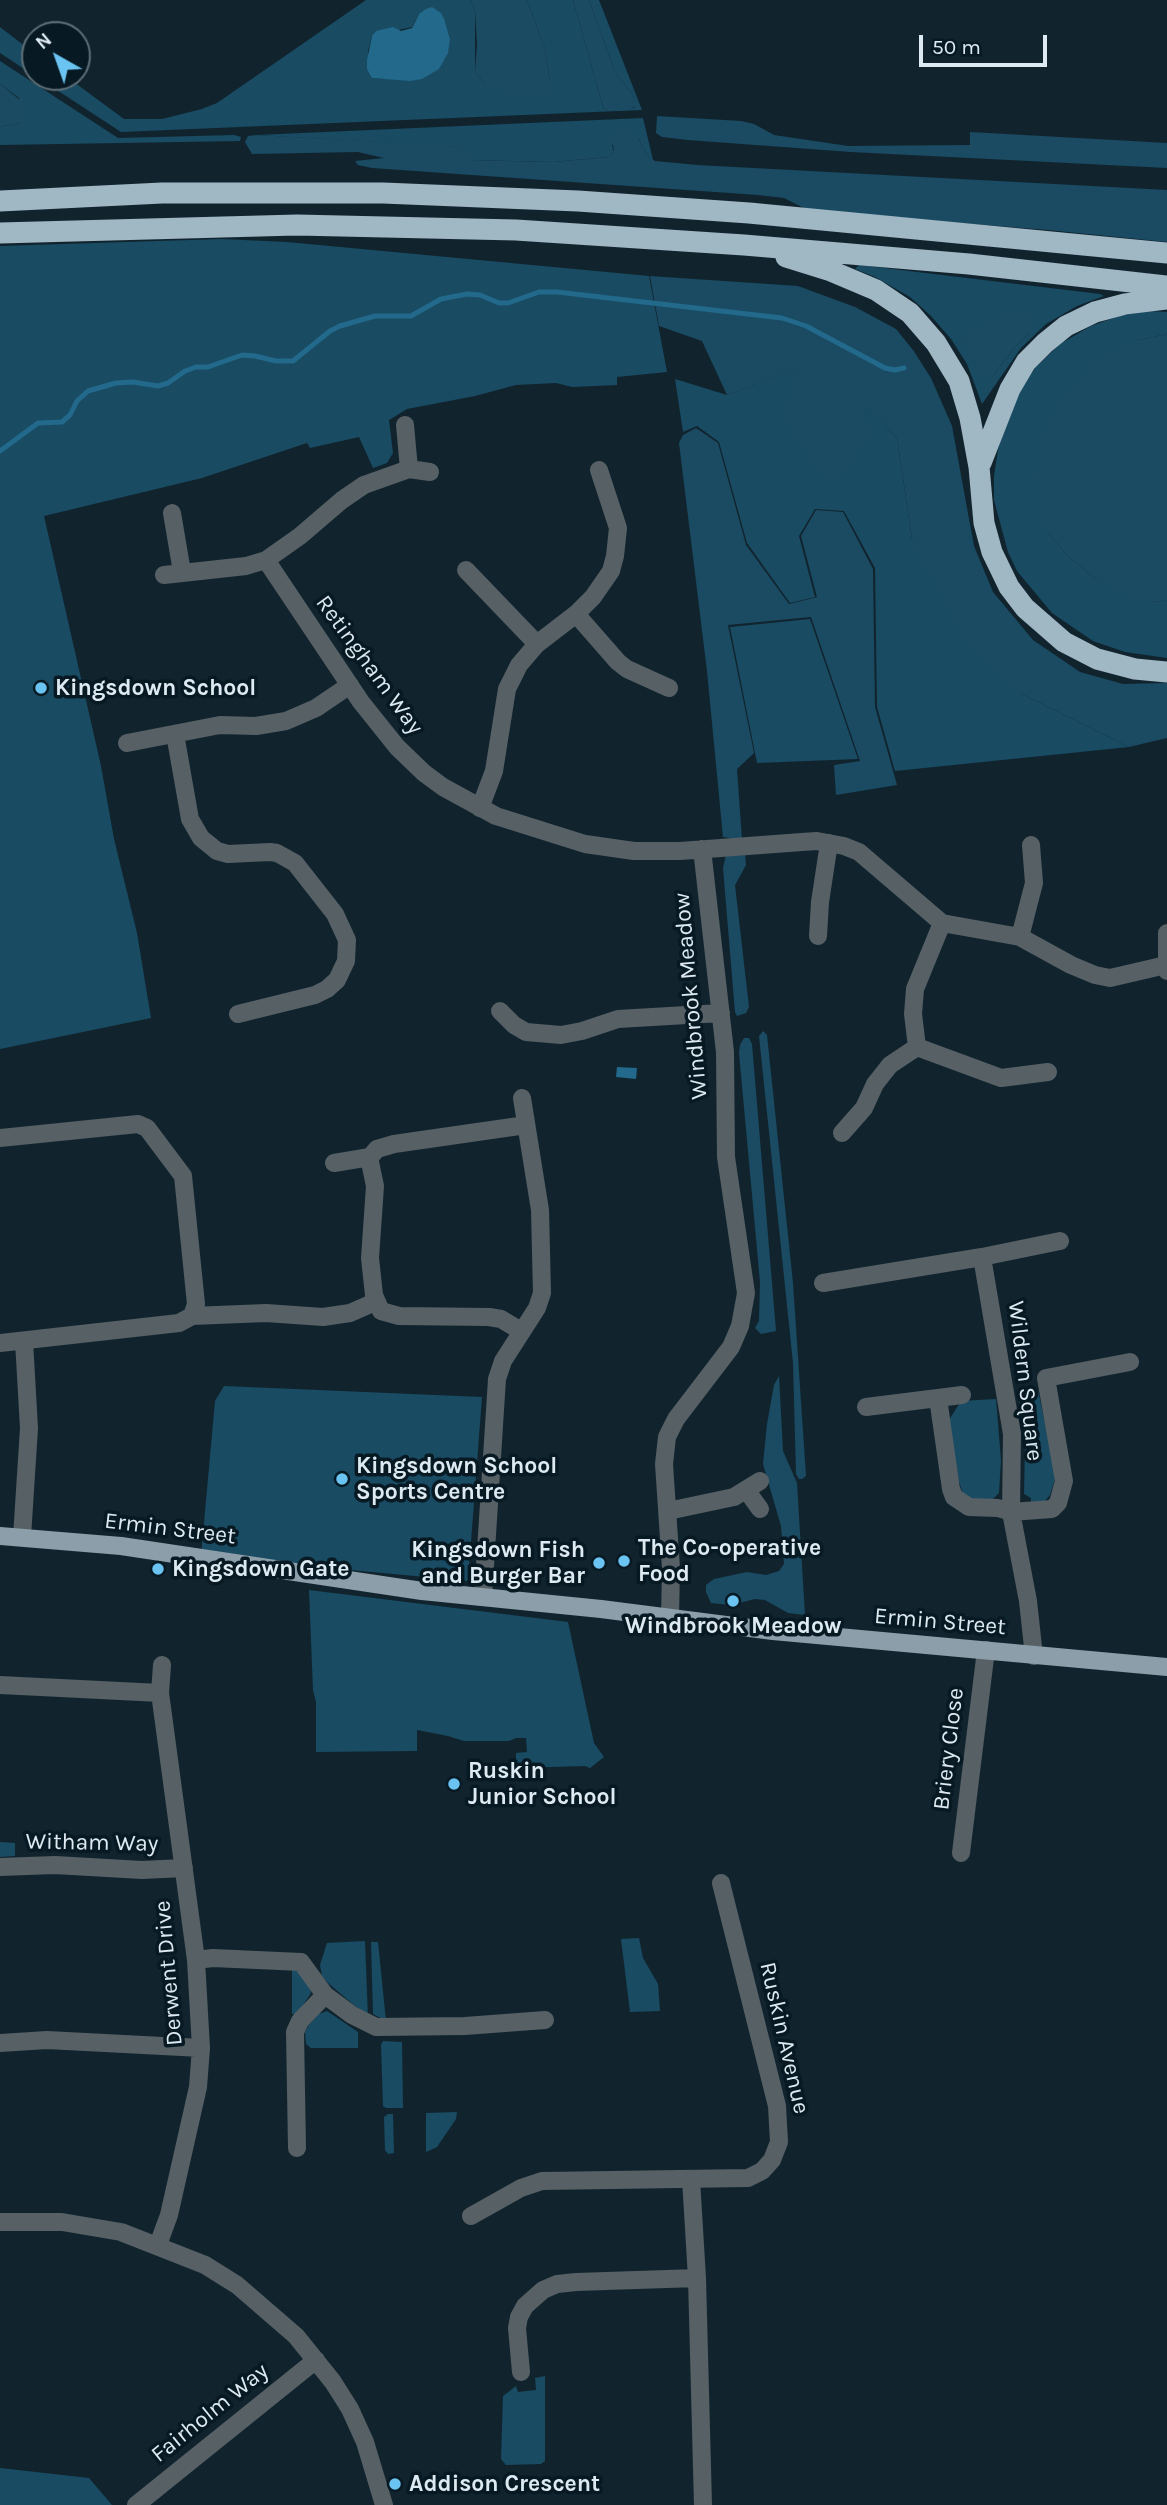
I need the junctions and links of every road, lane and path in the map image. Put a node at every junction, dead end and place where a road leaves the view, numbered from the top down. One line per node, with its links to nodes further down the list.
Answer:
1 (0, 201): 4 (highway)
2 (0, 233): 3 (highway)
3 (744, 245): 5 (highway); 8 (highway)
4 (1167, 253)
5 (1167, 286)
6 (1167, 299): 8 (highway)
7 (405, 425): 9 (street)
8 (979, 467): 17 (highway)
9 (410, 469): 11 (street); 13 (street)
10 (600, 470): 15 (street)
11 (430, 472)
12 (172, 513): 13 (street)
13 (266, 560): 18 (street, Retingham Way)
14 (466, 570): 16 (street)
15 (576, 614): 16 (street); 19 (street)
16 (537, 644): 22 (street)
17 (1167, 672)
18 (350, 685): 20 (street); 22 (street, Retingham Way)
19 (669, 688)
20 (175, 734): 21 (street); 33 (street)
21 (127, 743)
22 (480, 807): 25 (street, Retingham Way)
23 (829, 843): 25 (street, Retingham Way); 26 (street, Retingham Way); 28 (street)
24 (1031, 845): 29 (street)
25 (702, 849): 32 (street, Windbrook Meadow)
26 (942, 923): 29 (street); 34 (street)
27 (1167, 933): 30 (street)
28 (818, 936)
29 (1020, 937): 30 (street)
30 (1166, 968)
31 (500, 1011): 32 (street)
32 (721, 1013): 55 (street, Windbrook Meadow)
33 (238, 1014)
34 (917, 1047): 35 (street); 38 (street)
35 (1048, 1072)
36 (522, 1098): 37 (street)
37 (526, 1125): 40 (street); 47 (street)
38 (842, 1133)
39 (0, 1138): 46 (street)
40 (370, 1157): 41 (street); 45 (street)
41 (334, 1163)
42 (1060, 1241): 43 (street)
43 (982, 1256): 44 (street); 56 (street, Wildern Square)
44 (823, 1283)
45 (376, 1302): 46 (street); 47 (street)
46 (192, 1317): 48 (street)
47 (521, 1331): 59 (street)
48 (24, 1341): 49 (street); 58 (street)
49 (0, 1343)
50 (1130, 1362): 56 (street, Wildern Square)
51 (961, 1395): 52 (street)
52 (937, 1398): 53 (street); 56 (street, Wildern Square)
53 (866, 1407)
54 (760, 1509): 55 (street)
55 (668, 1511): 60 (street, Windbrook Meadow)
56 (1012, 1512): 62 (street, Wildern Square)
57 (0, 1536): 58 (main road, Ermin Street)
58 (22, 1537): 59 (main road, Ermin Street)
59 (482, 1597): 60 (main road, Ermin Street)
60 (670, 1618): 61 (main road, Ermin Street)
61 (986, 1650): 62 (main road, Ermin Street); 67 (street, Briery Close)
62 (1034, 1656): 64 (main road, Ermin Street)
63 (162, 1665): 66 (street, Derwent Drive)
64 (1167, 1667)
65 (0, 1685): 66 (street)
66 (160, 1693): 69 (street, Derwent Drive)
67 (961, 1853)
68 (0, 1867): 69 (street, Witham Way)
69 (184, 1868): 71 (street, Derwent Drive)
70 (721, 1883): 77 (street, Ruskin Avenue)
71 (196, 1960): 72 (street); 75 (street, Derwent Drive)
72 (325, 1995): 73 (street); 76 (street)
73 (545, 2020)
74 (0, 2043): 75 (street)
75 (201, 2048): 80 (street, Derwent Drive)
76 (297, 2148)
77 (691, 2179): 78 (street, Ruskin Avenue); 81 (street)
78 (471, 2216)
79 (0, 2222): 80 (street)
80 (158, 2245): 82 (street)
81 (697, 2277): 83 (street); 86 (street)
82 (316, 2360): 84 (street, Fairholm Way); 85 (street)
83 (520, 2372)
84 (136, 2505)
85 (384, 2505)
86 (703, 2505)

